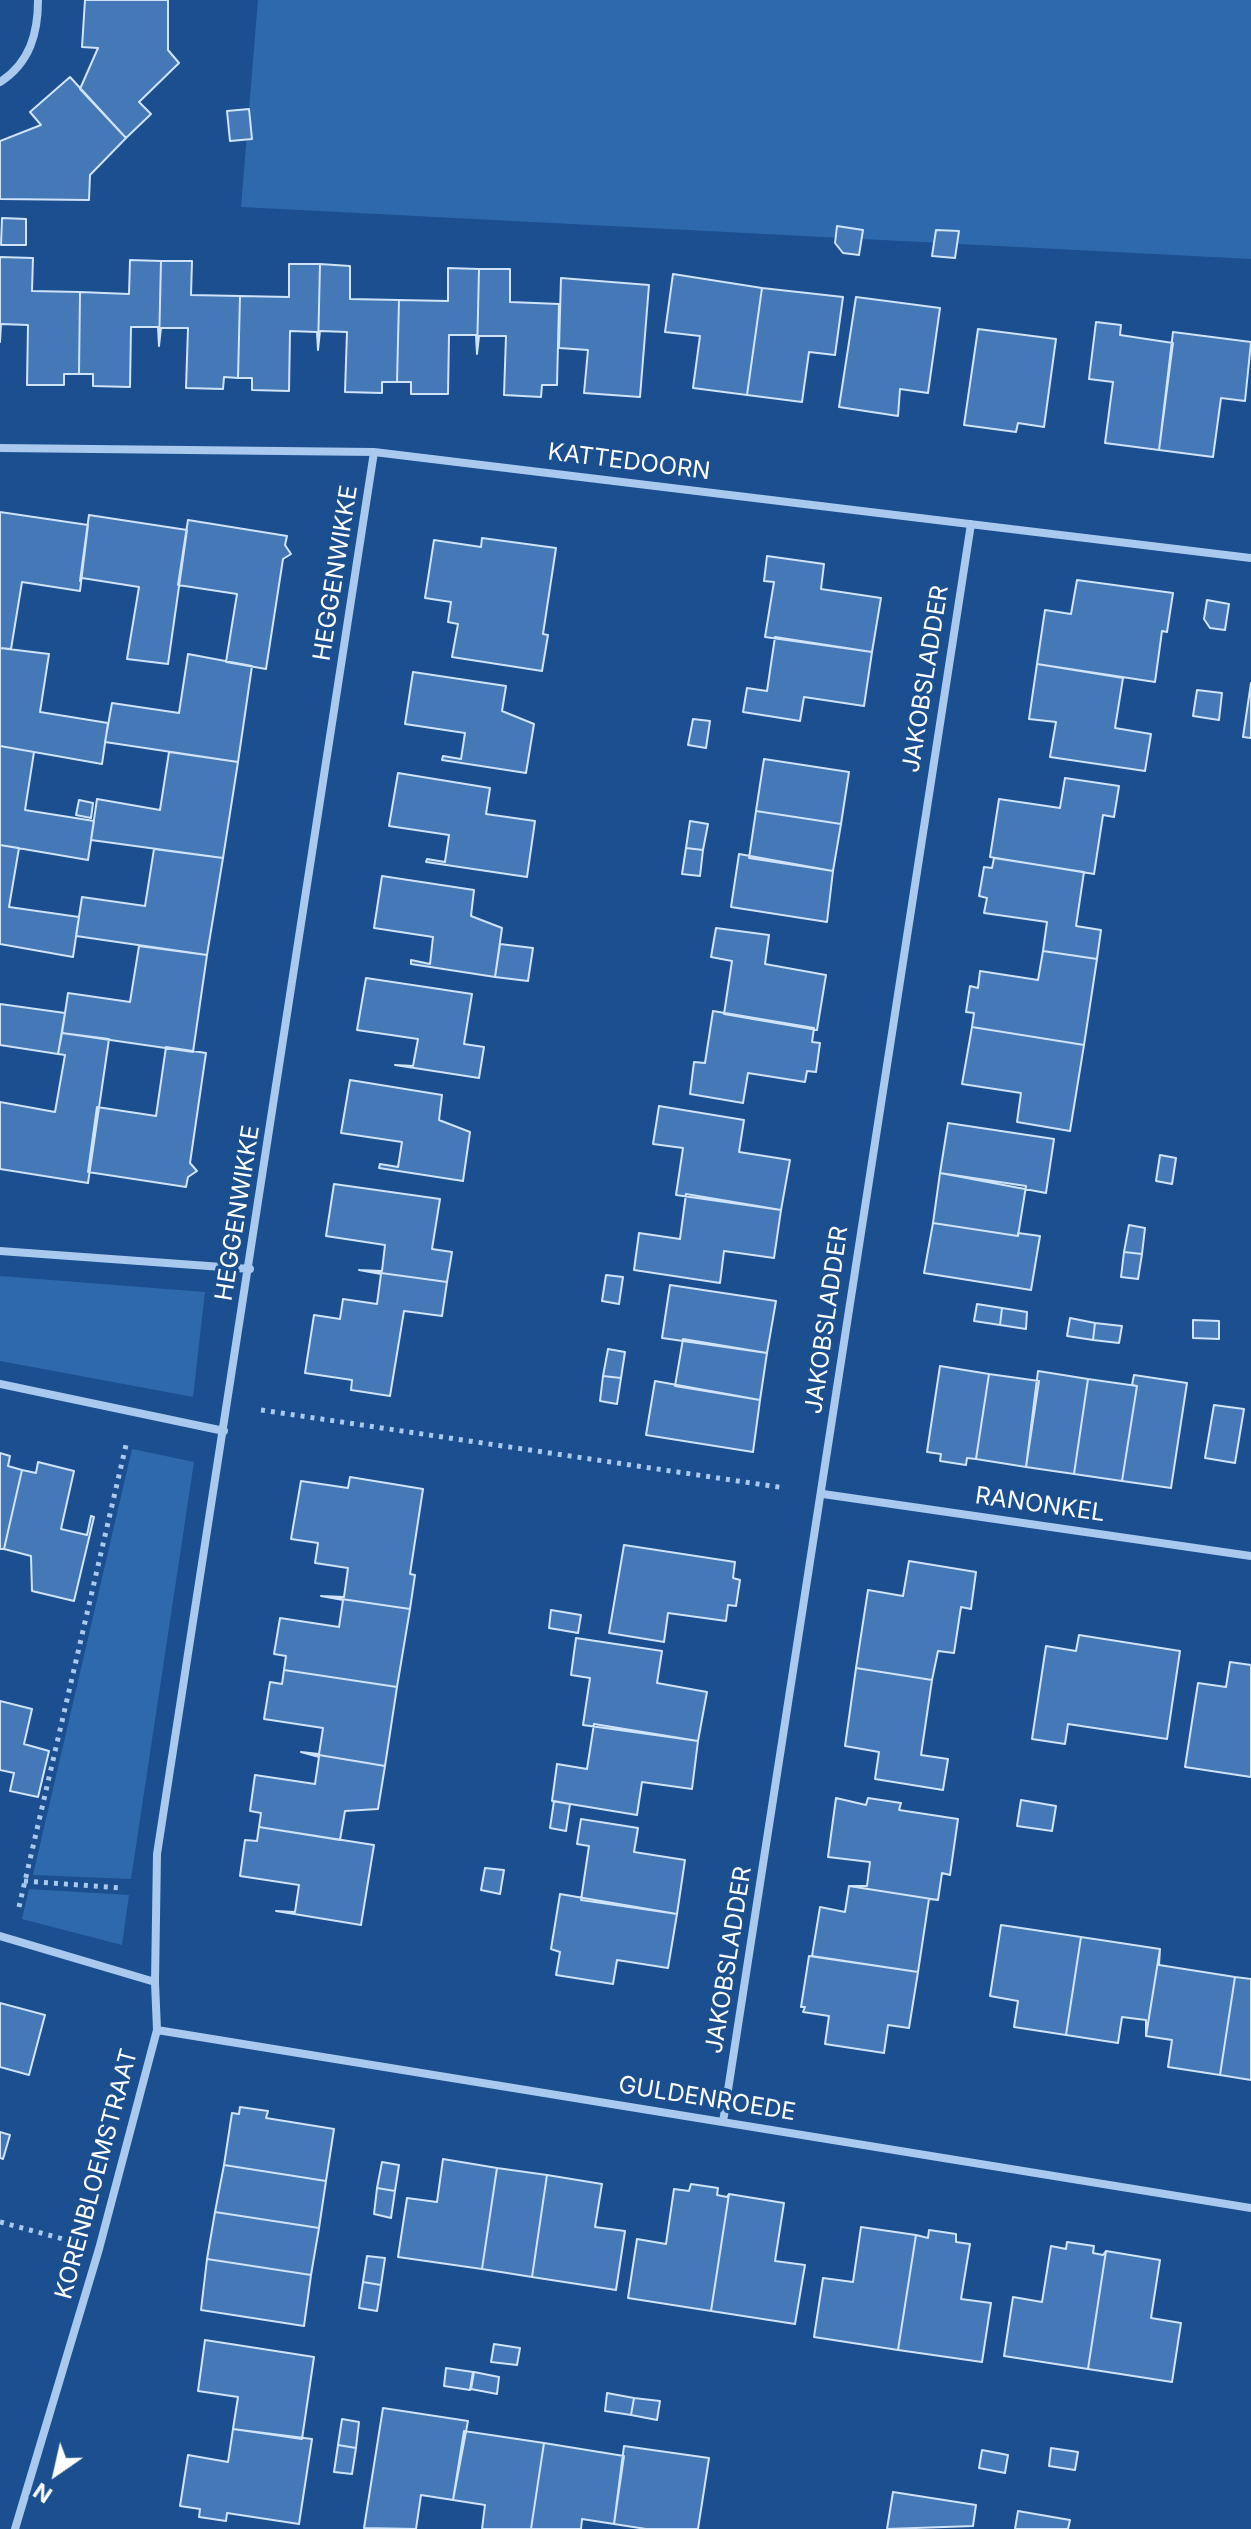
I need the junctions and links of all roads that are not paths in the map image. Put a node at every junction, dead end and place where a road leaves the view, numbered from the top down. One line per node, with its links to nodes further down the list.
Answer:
1 (38, 0): 2 (street)
2 (0, 82)
3 (0, 448): 4 (street, KATTEDOORN)
4 (374, 452): 5 (street, KATTEDOORN); 8 (street, HEGGENWIKKE)
5 (971, 524): 6 (street, KATTEDOORN); 11 (street, JAKOBSLADDER)
6 (1251, 558)
7 (0, 1251): 8 (street)
8 (250, 1269): 10 (street, HEGGENWIKKE)
9 (0, 1384): 10 (street)
10 (224, 1431): 14 (street, HEGGENWIKKE)
11 (823, 1494): 12 (street, RANONKEL); 16 (street, JAKOBSLADDER)
12 (1251, 1556)
13 (0, 1936): 14 (street)
14 (155, 1982): 15 (street, KORENBLOEMSTRAAT)
15 (157, 2030): 16 (street, GULDENROEDE); 18 (street, KORENBLOEMSTRAAT)
16 (723, 2122): 17 (street, GULDENROEDE)
17 (1251, 2208)
18 (15, 2529)

